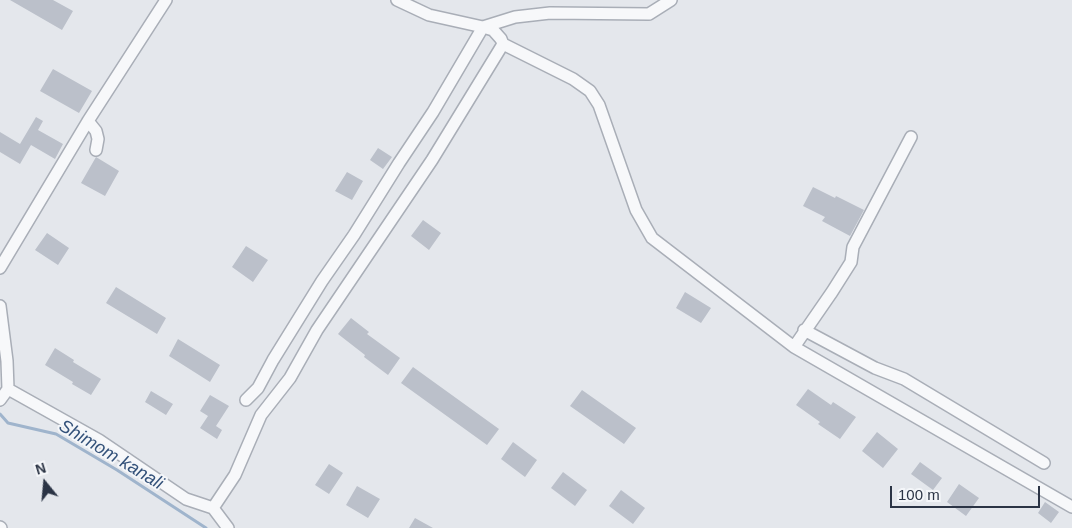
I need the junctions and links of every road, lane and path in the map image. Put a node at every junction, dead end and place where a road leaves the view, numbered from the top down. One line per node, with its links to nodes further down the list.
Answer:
1 (166, 0): 6 (street)
2 (397, 0): 4 (street)
3 (671, 0): 4 (street)
4 (483, 27): 5 (street); 15 (street)
5 (503, 44): 12 (street); 18 (street)
6 (88, 121): 8 (street); 9 (street)
7 (911, 137): 11 (street)
8 (96, 150)
9 (0, 268)
10 (0, 306): 13 (street)
11 (804, 330): 12 (street); 16 (street)
12 (794, 347): 17 (street)
13 (8, 389): 14 (street); 18 (street)
14 (0, 400)
15 (246, 400)
16 (1044, 463)
17 (1072, 507)
18 (213, 508): 19 (street)
19 (228, 528)

